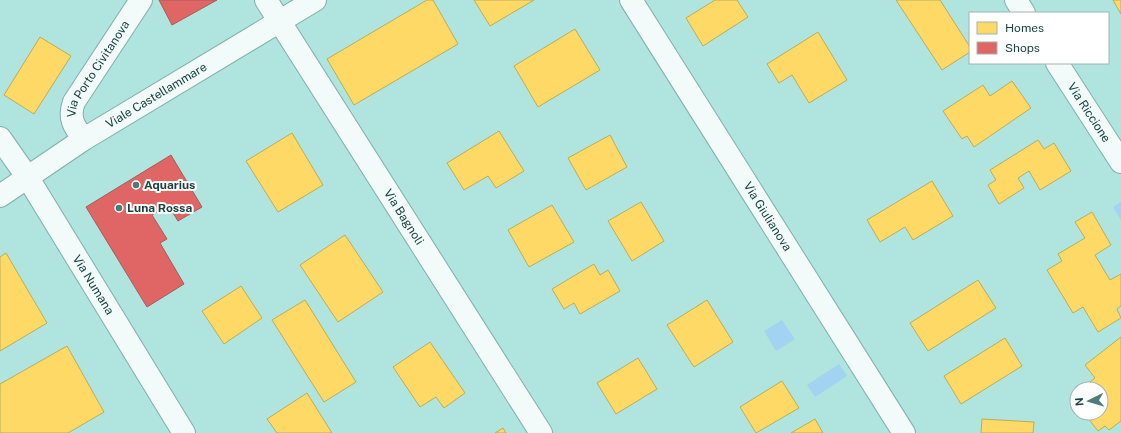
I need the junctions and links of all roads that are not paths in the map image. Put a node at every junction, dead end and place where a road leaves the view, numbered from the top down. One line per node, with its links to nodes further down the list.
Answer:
1 (141, 0): 10 (street, Via Porto Civitanova)
2 (266, 0): 7 (street, Via Bagnoli)
3 (315, 0): 7 (street, Viale Castellammare)
4 (631, 0): 16 (street, Via Giulianova)
5 (1016, 0): 6 (street)
6 (1023, 12)
7 (279, 22): 10 (street, Viale Castellammare); 15 (street, Via Bagnoli)
8 (1058, 64): 11 (street, Via Riccione)
9 (0, 138): 12 (street, Via Numana)
10 (84, 139): 12 (street, Viale Castellammare)
11 (1121, 162)
12 (28, 178): 13 (street, Viale Castellammare); 14 (street, Via Numana)
13 (0, 196)
14 (184, 433)
15 (541, 433)
16 (904, 433)

